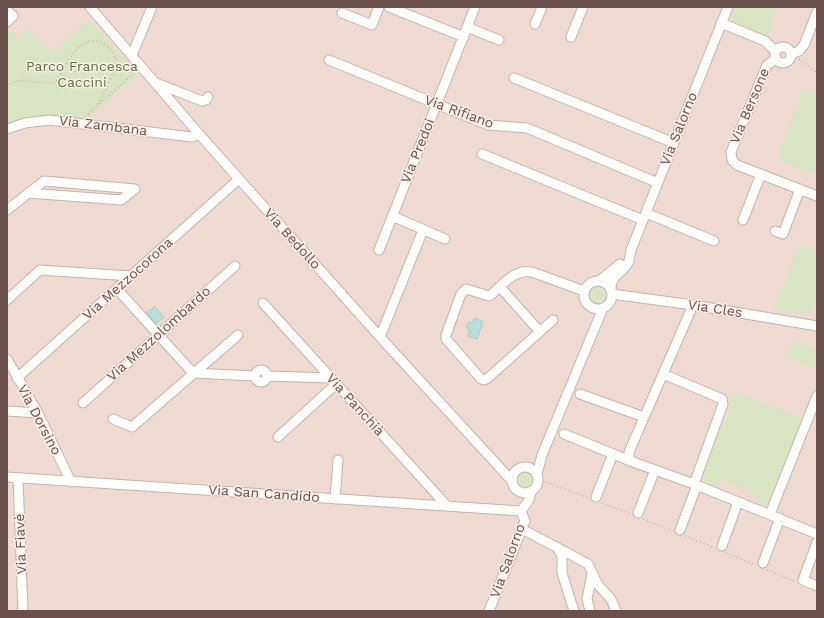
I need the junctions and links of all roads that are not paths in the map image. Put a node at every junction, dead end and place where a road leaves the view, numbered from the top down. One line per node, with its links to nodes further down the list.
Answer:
1 (90, 7): 17 (street, Via Bedollo)
2 (152, 7): 17 (street)
3 (379, 7): 10 (street)
4 (389, 7): 14 (street)
5 (475, 7): 13 (street, Via Predoi)
6 (542, 7): 12 (street)
7 (583, 7): 15 (street)
8 (728, 7): 11 (street, Via Salorno)
9 (817, 12): 18 (street)
10 (342, 13)
11 (721, 23): 18 (street); 26 (street, Via Salorno)
12 (535, 24)
13 (467, 27): 14 (street, Via Predoi); 16 (street)
14 (464, 37): 23 (street, Via Predoi)
15 (571, 37)
16 (499, 40)
17 (132, 55): 21 (street, Via Bedollo)
18 (776, 55): 28 (street, Via Bersone)
19 (329, 60): 23 (street, Via Rifiano)
20 (514, 78): 26 (street)
21 (155, 82): 22 (street); 25 (street, Via Bedollo)
22 (208, 97)
23 (437, 104): 30 (street, Via Rifiano); 35 (street, Via Predoi)
24 (7, 129): 25 (street, Via Zambana)
25 (199, 134): 29 (street, Via Bedollo)
26 (674, 143): 30 (street, Via Salorno)
27 (482, 154): 36 (street)
28 (761, 174): 31 (street, Via Bersone); 37 (street)
29 (239, 179): 45 (street, Via Mezzocorona); 62 (street, Via Bedollo)
30 (658, 183): 36 (street, Via Salorno)
31 (800, 189): 33 (street, Via Bersone); 39 (street)
32 (28, 193): 32 (street); 34 (street)
33 (817, 196)
34 (7, 210)
35 (392, 216): 38 (street); 42 (street, Via Predoi)
36 (644, 217): 41 (street); 43 (street, Via Salorno)
37 (743, 220)
38 (422, 230): 40 (street); 62 (street)
39 (775, 231)
40 (445, 239)
41 (714, 241)
42 (379, 250)
43 (631, 250): 46 (street, Via Salorno); 50 (street, Via Salorno)
44 (235, 266): 60 (street, Via Mezzolombardo)
45 (131, 276): 48 (street, Via Mezzocorona); 51 (street)
46 (599, 281): 49 (street); 50 (street)
47 (500, 287): 49 (street); 59 (street); 59 (street)
48 (117, 289): 60 (street); 66 (street, Via Mezzocorona)
49 (584, 290): 54 (street)
50 (612, 292): 53 (street, Via Cles); 55 (street)
51 (7, 300)
52 (263, 303): 67 (street, Via Panchià)
53 (693, 305): 57 (street, Via Cles); 65 (street)
54 (590, 307): 55 (street); 58 (street)
55 (603, 308): 58 (street)
56 (553, 320): 59 (street)
57 (817, 326)
58 (595, 328): 78 (street)
59 (540, 332)
60 (158, 335): 64 (street); 70 (street, Via Mezzolombardo)
61 (238, 335): 64 (street)
62 (380, 337): 81 (street, Via Bedollo)
63 (7, 359): 66 (street, Via Dorsino)
64 (193, 373): 67 (street); 74 (street)
65 (663, 374): 73 (street); 89 (street)
66 (17, 378): 72 (street, Via Dorsino)
67 (333, 381): 76 (street); 95 (street, Via Panchià)
68 (580, 394): 73 (street)
69 (817, 396): 98 (street)
70 (83, 403)
71 (7, 411): 72 (street)
72 (38, 414): 88 (street, Via Dorsino)
73 (644, 417): 80 (street)
74 (113, 419)
75 (564, 434): 77 (street)
76 (278, 437)
77 (613, 454): 80 (street); 92 (street)
78 (542, 455): 82 (street); 84 (street)
79 (338, 460): 93 (street)
80 (633, 462): 83 (street)
81 (498, 467): 82 (street); 87 (street, Via Bedollo)
82 (523, 468): 84 (street); 87 (street)
83 (655, 470): 89 (street); 97 (street)
84 (537, 474): 91 (street)
85 (7, 477): 86 (street, Via San Candido)
86 (18, 478): 88 (street, Via San Candido); 110 (street, Via Fiavè)
87 (512, 481): 90 (street)
88 (71, 482): 93 (street, Via San Candido)
89 (695, 485): 94 (street); 101 (street)
90 (518, 492): 91 (street); 96 (street)
91 (531, 492): 96 (street)
92 (596, 497)
93 (335, 499): 95 (street, Via San Candido)
94 (738, 502): 98 (street); 105 (street)
95 (447, 506): 96 (street, Via San Candido)
96 (521, 511): 100 (street, Via Salorno)
97 (638, 513)
98 (770, 514): 99 (street)
99 (780, 518): 102 (street); 106 (street)
100 (522, 529): 104 (street); 111 (street, Via Salorno)
101 (680, 530)
102 (817, 534)
103 (817, 542): 108 (street)
104 (556, 546): 107 (street); 112 (street)
105 (722, 546)
106 (763, 563)
107 (592, 574): 109 (street); 113 (street)
108 (817, 586)
109 (586, 610)
110 (23, 611)
111 (489, 611)
112 (574, 611)
113 (616, 611)

